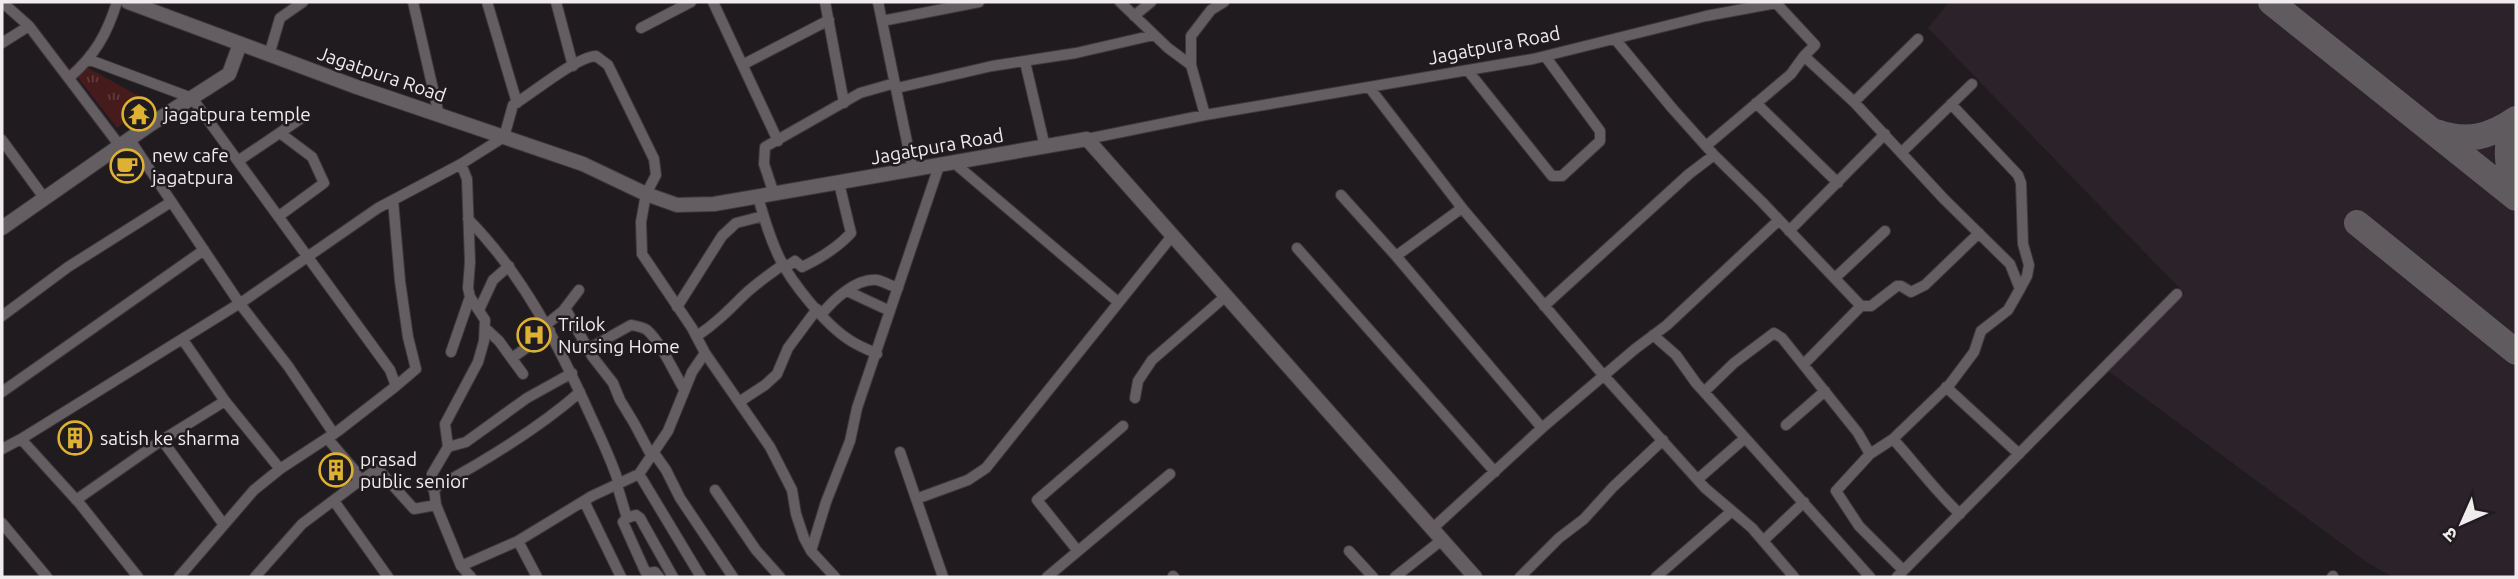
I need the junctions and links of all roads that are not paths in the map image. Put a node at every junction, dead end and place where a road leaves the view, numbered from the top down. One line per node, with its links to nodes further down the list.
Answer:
1 (2, 2): 22 (street)
2 (117, 2): 32 (street)
3 (128, 2): 28 (street, Jagatpura Road)
4 (303, 2): 29 (street)
5 (414, 2): 49 (street)
6 (487, 2): 44 (street)
7 (556, 2): 36 (street)
8 (661, 2): 18 (street)
9 (691, 2): 18 (street)
10 (713, 2): 34 (street)
11 (825, 2): 20 (street)
12 (878, 2): 21 (street)
13 (979, 2): 21 (street)
14 (1120, 2): 19 (street)
15 (1150, 2): 19 (street)
16 (1224, 2): 35 (street)
17 (1776, 3): 25 (street, Jagatpura Road); 30 (street)
18 (669, 12): 23 (street)
19 (1134, 16): 24 (street)
20 (829, 20): 34 (street); 45 (street)
21 (883, 21): 40 (street)
22 (29, 26): 27 (street); 38 (street)
23 (641, 28)
24 (1154, 35): 33 (street); 35 (street)
25 (1615, 39): 31 (street, Jagatpura Road); 59 (street)
26 (1918, 39): 43 (street)
27 (2, 43)
28 (240, 44): 29 (street, Jagatpura Road); 42 (street)
29 (269, 55): 49 (street, Jagatpura Road)
30 (1804, 56): 43 (street); 46 (street)
31 (1545, 57): 37 (street, Jagatpura Road); 37 (street)
32 (90, 60): 38 (street); 42 (street)
33 (1025, 62): 40 (street); 58 (street)
34 (744, 64): 56 (street)
35 (1191, 65): 50 (street)
36 (573, 66): 44 (street); 68 (street)
37 (1469, 72): 41 (street, Jagatpura Road)
38 (70, 77): 57 (street)
39 (1972, 84): 47 (street)
40 (896, 86): 45 (street); 65 (street)
41 (1369, 86): 50 (street, Jagatpura Road); 75 (street)
42 (192, 98): 57 (street); 62 (street)
43 (1854, 102): 52 (street)
44 (517, 103): 53 (street)
45 (844, 103): 56 (street)
46 (1756, 103): 59 (street); 67 (street)
47 (1951, 104): 60 (street); 93 (street)
48 (306, 115): 51 (street)
49 (439, 115): 53 (street, Jagatpura Road)
50 (1205, 115): 54 (street, Jagatpura Road)
51 (280, 133): 62 (street); 76 (street)
52 (1885, 134): 60 (street); 67 (street)
53 (504, 137): 63 (street); 68 (street, Jagatpura Road)
54 (1087, 139): 58 (street, Jagatpura Road); 84 (street)
55 (2, 140): 72 (street)
56 (778, 141): 69 (street)
57 (125, 143): 72 (street); 74 (street)
58 (1045, 146): 64 (street, Jagatpura Road)
59 (1706, 146): 61 (street)
60 (1902, 152): 83 (street)
61 (1714, 155): 79 (street); 101 (street)
62 (238, 161): 76 (street)
63 (461, 164): 73 (street); 78 (street)
64 (946, 164): 65 (street, Jagatpura Road); 92 (street); 99 (street)
65 (913, 171): 66 (street, Jagatpura Road)
66 (839, 183): 69 (street, Jagatpura Road); 90 (street)
67 (1838, 183): 81 (street)
68 (646, 194): 71 (street, Jagatpura Road); 103 (street)
69 (774, 194): 71 (street, Jagatpura Road)
70 (1340, 195): 88 (street)
71 (758, 197): 77 (street)
72 (45, 199): 80 (street)
73 (393, 200): 87 (street); 123 (street)
74 (171, 202): 86 (street); 108 (street)
75 (1462, 208): 88 (street); 101 (street)
76 (279, 216): 87 (street)
77 (763, 216): 90 (street); 103 (street)
78 (468, 219): 89 (street); 98 (street)
79 (1779, 220): 81 (street); 111 (street)
80 (2, 228)
81 (1789, 231): 91 (street)
82 (1885, 231): 91 (street)
83 (1979, 233): 93 (street); 102 (street)
84 (1172, 236): 96 (street); 99 (street)
85 (1297, 248): 149 (street)
86 (204, 250): 100 (street); 126 (street)
87 (309, 256): 100 (street); 123 (street)
88 (1396, 256): 135 (street)
89 (509, 266): 105 (street); 109 (street)
90 (785, 266): 107 (street); 112 (street)
91 (1835, 278): 102 (street)
92 (898, 288): 95 (street); 106 (street)
93 (2020, 289): 124 (street)
94 (579, 290): 104 (street)
95 (847, 291): 106 (street); 107 (street)
96 (1227, 295): 130 (street); 168 (street)
97 (2176, 295): 146 (street)
98 (470, 297): 105 (street); 115 (street)
99 (1118, 302): 157 (street)
100 (240, 304): 113 (street); 136 (street)
101 (1544, 306): 122 (street)
102 (1861, 306): 119 (street)
103 (677, 307): 112 (street)
104 (565, 309): 109 (street); 114 (street)
105 (479, 310): 110 (street)
106 (890, 311): 117 (street)
107 (819, 312): 117 (street); 132 (street)
108 (2, 316)
109 (548, 327): 118 (street); 120 (street)
110 (485, 328): 118 (street); 142 (street)
111 (1653, 335): 122 (street); 129 (street)
112 (696, 336): 116 (street)
113 (183, 340): 131 (street); 138 (street)
114 (588, 349): 125 (street); 147 (street)
115 (452, 352)
116 (705, 353): 125 (street); 132 (street)
117 (877, 354): 173 (street)
118 (512, 358): 121 (street)
119 (1804, 364): 127 (street); 129 (street)
120 (572, 373): 128 (street); 142 (street)
121 (523, 374)
122 (1605, 376): 135 (street); 141 (street)
123 (396, 386): 136 (street)
124 (1946, 387): 139 (street); 146 (street)
125 (684, 389): 147 (street)
126 (2, 391)
127 (1825, 391): 133 (street); 145 (street)
128 (580, 392): 154 (street); 155 (street)
129 (1704, 392): 137 (street)
130 (1135, 398)
131 (225, 401): 140 (street); 148 (street)
132 (739, 402): 173 (street)
133 (1786, 425)
134 (1123, 426): 172 (street)
135 (1542, 428): 149 (street)
136 (331, 436): 148 (street); 153 (street)
137 (1745, 438): 152 (street); 161 (street)
138 (21, 439): 143 (street); 158 (street)
139 (1893, 439): 145 (street); 164 (street)
140 (162, 440): 158 (street); 167 (street)
141 (1663, 440): 152 (street); 195 (street)
142 (449, 447): 155 (street)
143 (2, 449)
144 (900, 452): 157 (street)
145 (1870, 454): 176 (street)
146 (2019, 454): 164 (street)
147 (653, 455): 150 (street); 188 (street)
148 (280, 469): 167 (street)
149 (1495, 472): 168 (street)
150 (639, 474): 154 (street); 187 (street)
151 (1170, 474): 172 (street)
152 (1698, 479): 163 (street)
153 (358, 482): 160 (street); 162 (street)
154 (618, 484): 159 (street); 165 (street)
155 (433, 489): 162 (street)
156 (715, 490): 189 (street)
157 (916, 499): 190 (street)
158 (76, 500): 179 (street)
159 (584, 500): 170 (street); 184 (street)
160 (334, 501): 181 (street); 182 (street)
161 (1804, 502): 171 (street); 198 (street)
162 (436, 505): 175 (street)
163 (1732, 511): 171 (street); 196 (street)
164 (1960, 514): 176 (street)
165 (627, 518): 185 (street); 186 (street)
166 (2, 523): 178 (street)
167 (223, 524): 180 (street)
168 (1433, 528): 169 (street)
169 (1443, 540): 193 (street); 194 (street)
170 (518, 541): 175 (street); 183 (street)
171 (1763, 541): 197 (street)
172 (1077, 550): 191 (street)
173 (811, 551): 177 (street)
174 (1349, 551): 192 (street)
175 (464, 573)
176 (1900, 574)
177 (828, 575)
178 (43, 576)
179 (138, 577)
180 (178, 577)
181 (255, 577)
182 (385, 577)
183 (537, 577)
184 (621, 577)
185 (659, 577)
186 (673, 577)
187 (701, 577)
188 (733, 577)
189 (780, 577)
190 (943, 577)
191 (1047, 577)
192 (1373, 577)
193 (1395, 577)
194 (1475, 577)
195 (1520, 577)
196 (1656, 577)
197 (1793, 577)
198 (1870, 577)

